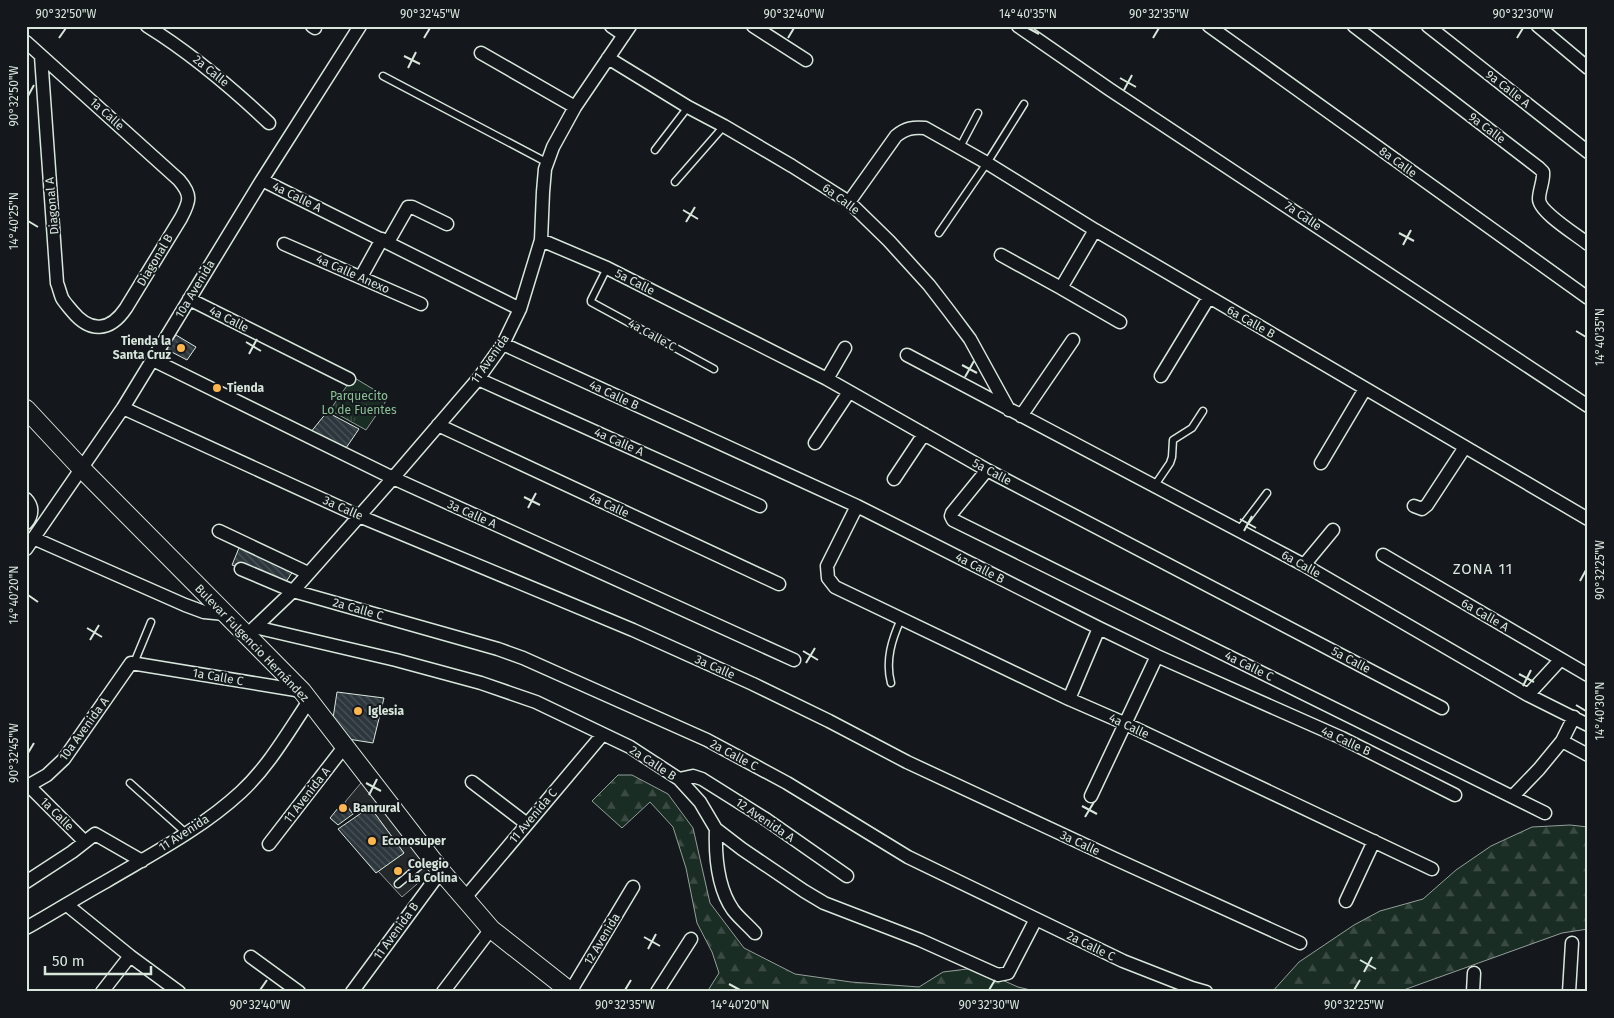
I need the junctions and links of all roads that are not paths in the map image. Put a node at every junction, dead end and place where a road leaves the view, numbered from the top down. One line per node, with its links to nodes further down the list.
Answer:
1 (147, 26): 22 (street, 2a Calle)
2 (360, 26): 29 (street, 10a Avenida)
3 (611, 26): 10 (street)
4 (753, 26): 15 (street)
5 (1018, 26): 63 (street, 7a Calle)
6 (1209, 26): 46 (street, 8a Calle)
7 (1354, 26): 39 (street, 9a Calle)
8 (1428, 26): 26 (street, 9a Calle A)
9 (1538, 26): 16 (street)
10 (627, 31): 14 (street, 11 Avenida)
11 (26, 42): 13 (street, 1a Calle)
12 (481, 53): 19 (street)
13 (40, 56): 31 (street, 1a Calle); 50 (street, Diagonal A)
14 (608, 58): 19 (street, 11 Avenida); 20 (street, 6a Calle)
15 (806, 60)
16 (1588, 68)
17 (383, 76): 27 (lane)
18 (1024, 104): 28 (lane)
19 (575, 107): 27 (street, 11 Avenida)
20 (688, 107): 23 (street, 6a Calle); 25 (lane)
21 (978, 113): 24 (lane)
22 (268, 123)
23 (724, 126): 30 (lane); 32 (street, 6a Calle)
24 (960, 147): 28 (street, 6a Calle B); 32 (street, 6a Calle B)
25 (655, 150)
26 (1588, 152)
27 (546, 162): 36 (street, 11 Avenida)
28 (987, 163): 34 (street, 6a Calle B); 35 (lane)
29 (262, 180): 37 (street, 4a Calle A); 45 (street, 10a Avenida)
30 (675, 182)
31 (186, 188): 50 (street, Diagonal B)
32 (849, 202): 67 (street, 6a Calle)
33 (447, 224): 37 (street)
34 (1095, 230): 43 (street); 44 (street, 6a Calle B)
35 (940, 233)
36 (541, 240): 41 (street, 5a Calle); 48 (street, 11 Avenida)
37 (385, 241): 42 (street); 48 (street, 4a Calle A)
38 (284, 244): 42 (street, 4a Calle Anexo)
39 (1588, 244)
40 (1000, 255): 43 (street)
41 (607, 268): 56 (lane, 4a Calle C); 60 (street, 5a Calle)
42 (361, 277): 47 (street, 4a Calle Anexo)
43 (1061, 288): 49 (street)
44 (1209, 297): 57 (street); 61 (street, 6a Calle B)
45 (189, 298): 55 (street, 10a Avenida); 58 (street, 4a Calle)
46 (1588, 298)
47 (421, 304)
48 (520, 309): 52 (street, 11 Avenida)
49 (1120, 322)
50 (108, 325)
51 (1073, 340): 67 (street)
52 (503, 344): 59 (street, 11 Avenida); 81 (street, 4a Calle B)
53 (845, 348): 60 (street)
54 (908, 356): 67 (street, 6a Calle)
55 (153, 360): 64 (street, 10a Avenida); 75 (street, 3a Calle A)
56 (714, 369)
57 (1161, 376)
58 (349, 379)
59 (478, 379): 68 (street, 11 Avenida); 80 (street, 4a Calle A)
60 (827, 379): 62 (street, 5a Calle)
61 (1366, 389): 71 (street, 6a Calle B); 72 (street)
62 (849, 392): 69 (street, 5a Calle); 70 (street)
63 (1588, 406)
64 (123, 408): 73 (street, 10a Avenida); 83 (street, 3a Calle)
65 (26, 409): 73 (street, Bulevar Fulgencio Hernández)
66 (1203, 411): 77 (lane)
67 (1015, 413): 77 (street, 6a Calle)
68 (438, 425): 75 (street, 11 Avenida); 94 (street, 4a Calle)
69 (924, 434): 74 (street, 5a Calle); 76 (street)
70 (815, 443)
71 (1465, 447): 82 (street); 84 (street, 6a Calle B)
72 (1321, 463)
73 (81, 468): 89 (street, 10a Avenida); 96 (street, Bulevar Fulgencio Hernández)
74 (987, 470): 110 (street, 5a Calle); 124 (street, 4a Calle C)
75 (393, 478): 83 (street, 11 Avenida); 103 (street, 3a Calle A)
76 (894, 479)
77 (1155, 486): 86 (street, 6a Calle)
78 (1268, 493): 86 (lane)
79 (26, 499): 85 (street)
80 (760, 506)
81 (857, 506): 97 (street, 4a Calle); 99 (street, 4a Calle B)
82 (1414, 506)
83 (359, 516): 93 (street, 11 Avenida); 147 (street, 3a Calle)
84 (1588, 519)
85 (26, 523)
86 (1238, 530): 91 (street, 6a Calle)
87 (1333, 530): 91 (street)
88 (219, 531): 93 (street)
89 (30, 543): 96 (street)
90 (1382, 555): 102 (street, 6a Calle A)
91 (1304, 565): 107 (street, 6a Calle)
92 (241, 568): 95 (street, 2a Calle C)
93 (308, 573): 95 (street, 11 Avenida)
94 (780, 584)
95 (293, 590): 100 (street, 11 Avenida); 142 (street, 2a Calle C)
96 (225, 614): 100 (street, Bulevar Fulgencio Hernández)
97 (901, 618): 106 (lane); 109 (street, 4a Calle)
98 (152, 622): 104 (lane)
99 (1099, 628): 101 (street, 4a Calle B); 109 (street)
100 (251, 632): 108 (street, Bulevar Fulgencio Hernández); 114 (street, 2a Calle B)
101 (1157, 656): 112 (street); 122 (street, 4a Calle B)
102 (1561, 659): 105 (street, 6a Calle A); 107 (street)
103 (794, 660)
104 (134, 663): 108 (street, 1a Calle C); 121 (street, 10a Avenida A)
105 (1588, 675)
106 (891, 683)
107 (1528, 695): 111 (street, 6a Calle)
108 (306, 696): 116 (street, Bulevar Fulgencio Hernández); 128 (street, 11 Avenida)
109 (1069, 699): 112 (street, 4a Calle)
110 (1442, 708)
111 (1574, 717): 113 (street, 6a Calle); 115 (street)
112 (1124, 723): 123 (street); 129 (street, 4a Calle)
113 (1588, 725)
114 (603, 734): 118 (street, 2a Calle B); 126 (street, 11 Avenida C)
115 (1562, 741): 117 (street); 124 (street)
116 (344, 747): 131 (street, 11 Avenida A); 133 (street, Bulevar Fulgencio Hernández)
117 (1588, 756)
118 (679, 779): 127 (street, 2a Calle B); 135 (street, 12 Avenida A)
119 (472, 782): 126 (street)
120 (130, 783): 128 (lane)
121 (28, 786): 130 (street, 1a Calle)
122 (1455, 795)
123 (1091, 796)
124 (1513, 796): 125 (street, 4a Calle C)
125 (1545, 813)
126 (527, 824): 139 (street, 11 Avenida C)
127 (716, 829): 142 (street, 2a Calle B); 145 (street)
128 (186, 833): 132 (street, 11 Avenida)
129 (1374, 841): 134 (street, 4a Calle); 140 (street)
130 (85, 842): 132 (street); 136 (street)
131 (269, 844)
132 (142, 861): 141 (street, 11 Avenida)
133 (436, 864): 137 (lane); 139 (street, Bulevar Fulgencio Hernández); 155 (street, 11 Avenida B)
134 (1432, 869)
135 (846, 876)
136 (26, 882)
137 (398, 884)
138 (633, 887): 157 (street, 12 Avenida)
139 (464, 900): 144 (street, Bulevar Fulgencio Hernández)
140 (1346, 901)
141 (67, 905): 143 (street, 11 Avenida); 149 (street)
142 (1036, 919): 159 (street, 2a Calle C)
143 (26, 928)
144 (491, 929): 156 (street); 157 (street, Bulevar Fulgencio Hernández)
145 (755, 933)
146 (691, 939): 158 (street)
147 (1300, 943)
148 (1572, 943): 161 (street)
149 (130, 956): 152 (street); 153 (street)
150 (251, 957): 154 (street)
151 (1474, 973): 160 (street)
152 (102, 992)
153 (179, 992)
154 (299, 992)
155 (352, 992)
156 (443, 992)
157 (571, 992)
158 (657, 992)
159 (1206, 992)
160 (1473, 992)
161 (1569, 992)

